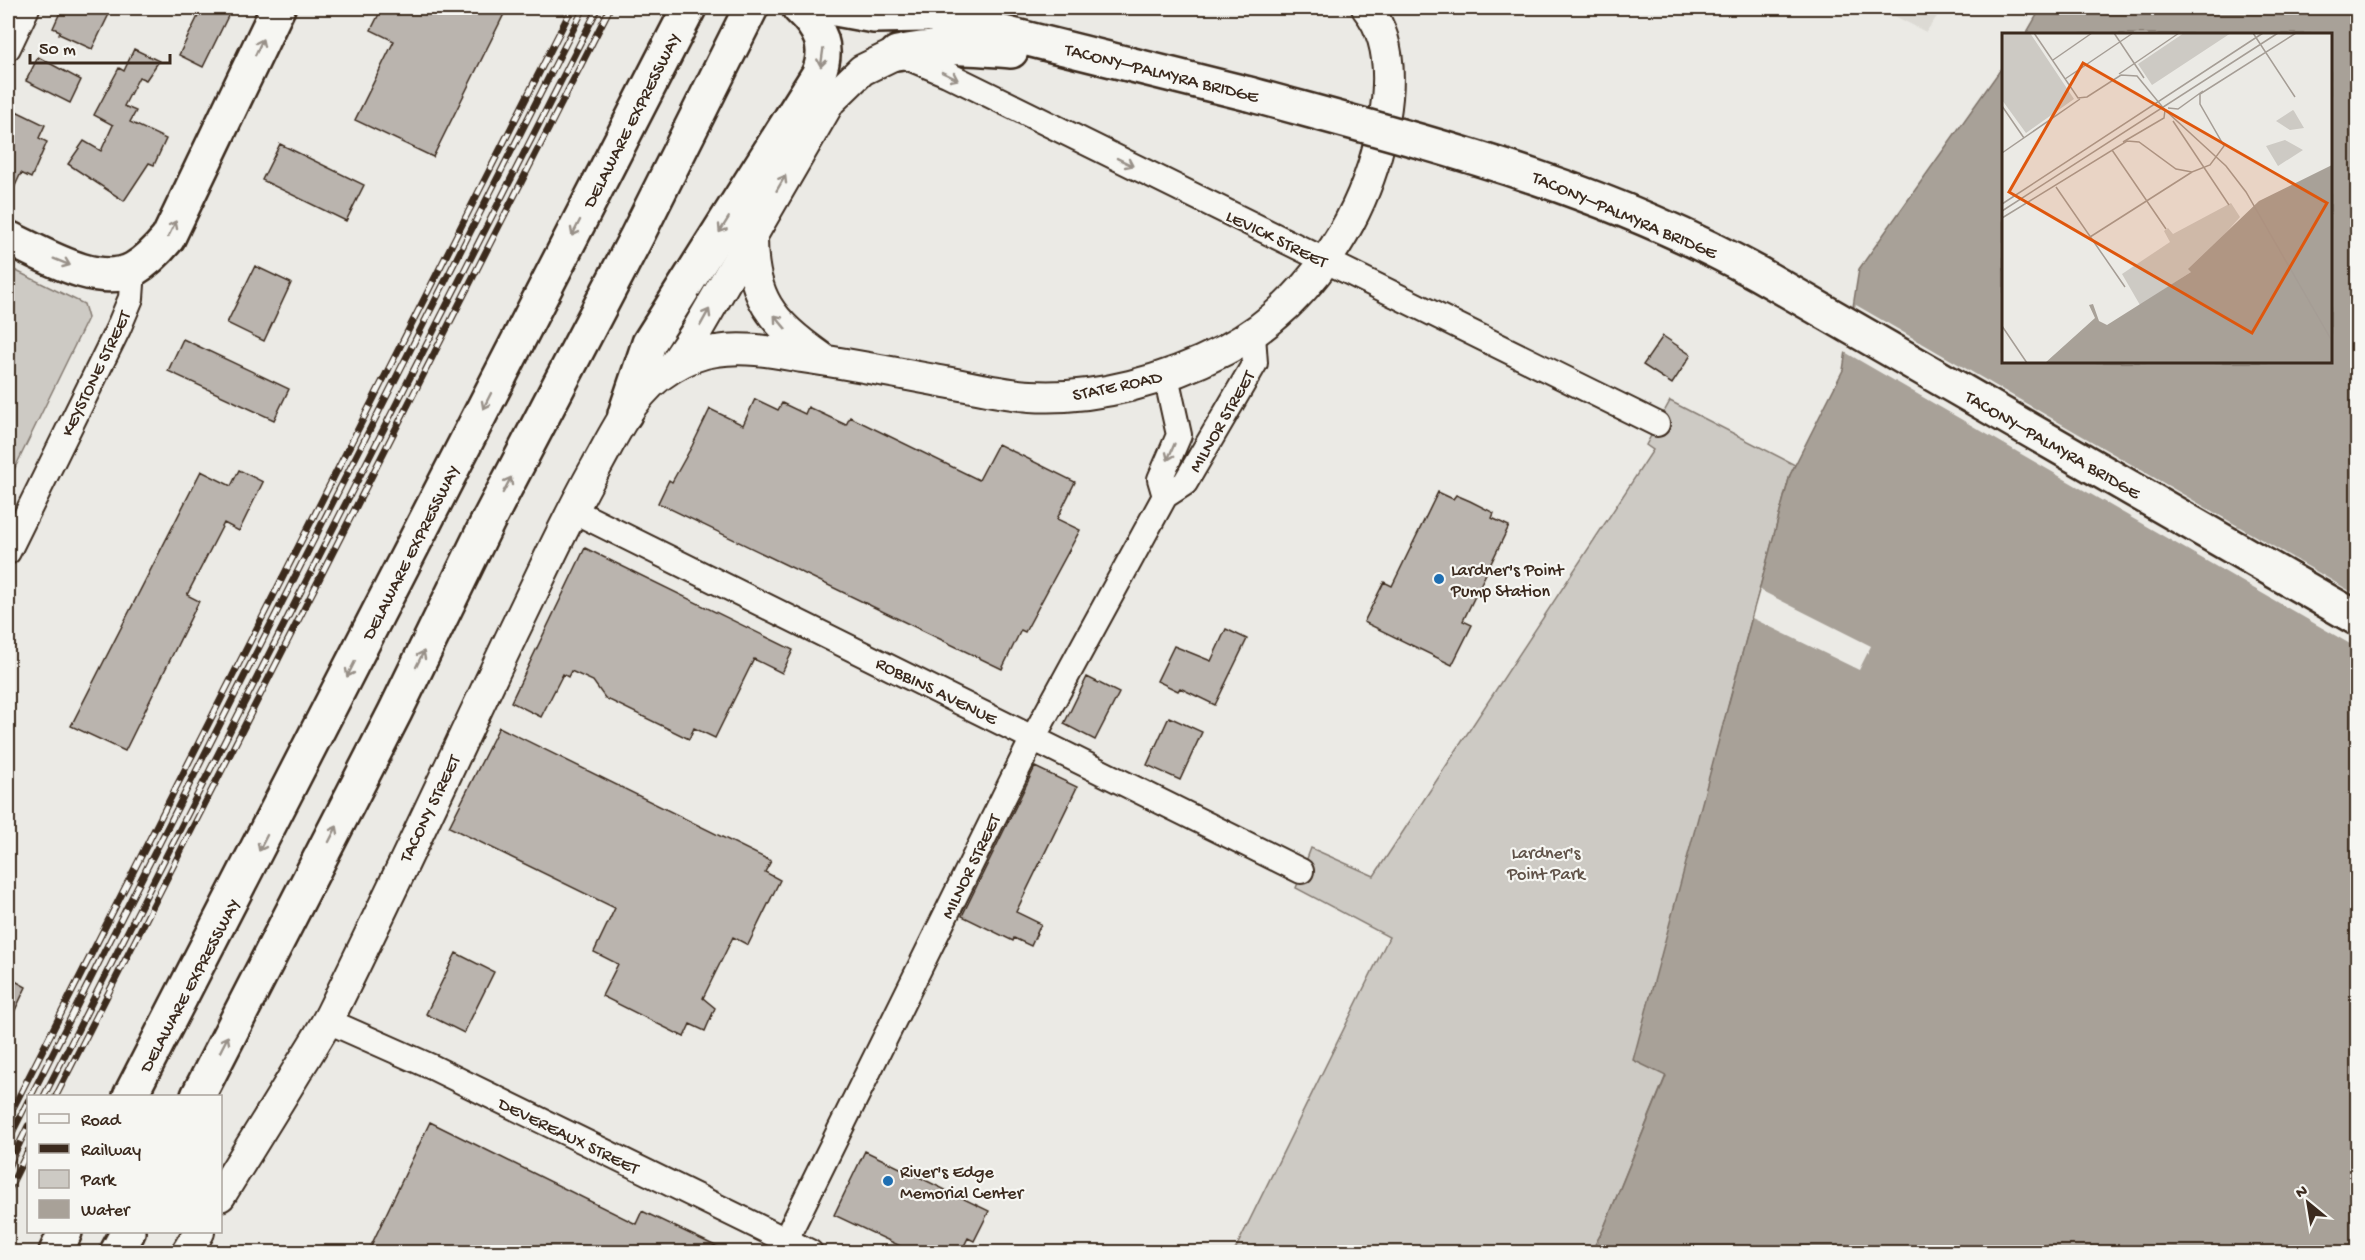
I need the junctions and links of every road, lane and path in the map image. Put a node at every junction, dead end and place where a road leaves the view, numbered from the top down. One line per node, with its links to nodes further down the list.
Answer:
1 (27, 8): 9 (street)
2 (278, 8): 15 (highway, one-way to 2)
3 (688, 8): 29 (highway, DELAWARE EXPRESSWAY, one-way to 29)
4 (799, 8): 20 (highway, one-way to 20)
5 (830, 8): 8 (highway)
6 (1367, 8): 14 (main road, STATE ROAD)
7 (749, 11): 30 (highway, one-way to 7)
8 (933, 13): 11 (highway, TACONY–PALMYRA BRIDGE)
9 (8, 48)
10 (897, 53): 11 (highway); 12 (main road, one-way to 10); 14 (street, LEVICK STREET, one-way to 14)
11 (1114, 59): 25 (highway, TACONY–PALMYRA BRIDGE, bridge)
12 (752, 233): 17 (main road, one-way to 12); 18 (main road, one-way to 12)
13 (8, 238): 15 (highway, one-way to 15)
14 (1324, 261): 16 (main road, STATE ROAD); 21 (street, LEVICK STREET)
15 (133, 270): 24 (street, KEYSTONE STREET)
16 (1253, 335): 19 (main road, STATE ROAD); 22 (street, MILNOR STREET)
17 (824, 360): 18 (main road, STATE ROAD); 19 (main road, STATE ROAD)
18 (673, 366): 20 (main road, STATE ROAD)
19 (1166, 376): 22 (street, MILNOR STREET, one-way to 22)
20 (625, 414): 23 (main road, TACONY STREET)
21 (1657, 424)
22 (1165, 496): 26 (street, MILNOR STREET)
23 (572, 510): 26 (street, ROBBINS AVENUE); 28 (main road, TACONY STREET)
24 (8, 552)
25 (2358, 619)
26 (1033, 738): 27 (street, ROBBINS AVENUE); 35 (street, MILNOR STREET)
27 (1301, 871)
28 (328, 1021): 31 (main road, TACONY STREET); 35 (street, DEVEREAUX STREET)
29 (131, 1095)
30 (199, 1095)
31 (222, 1193)
32 (65, 1233): 36 (highway)
33 (127, 1233): 37 (highway)
34 (198, 1233): 38 (main road)
35 (785, 1241): 39 (street, DEVEREAUX STREET)
36 (56, 1252)
37 (117, 1252)
38 (187, 1252)
39 (810, 1252)

